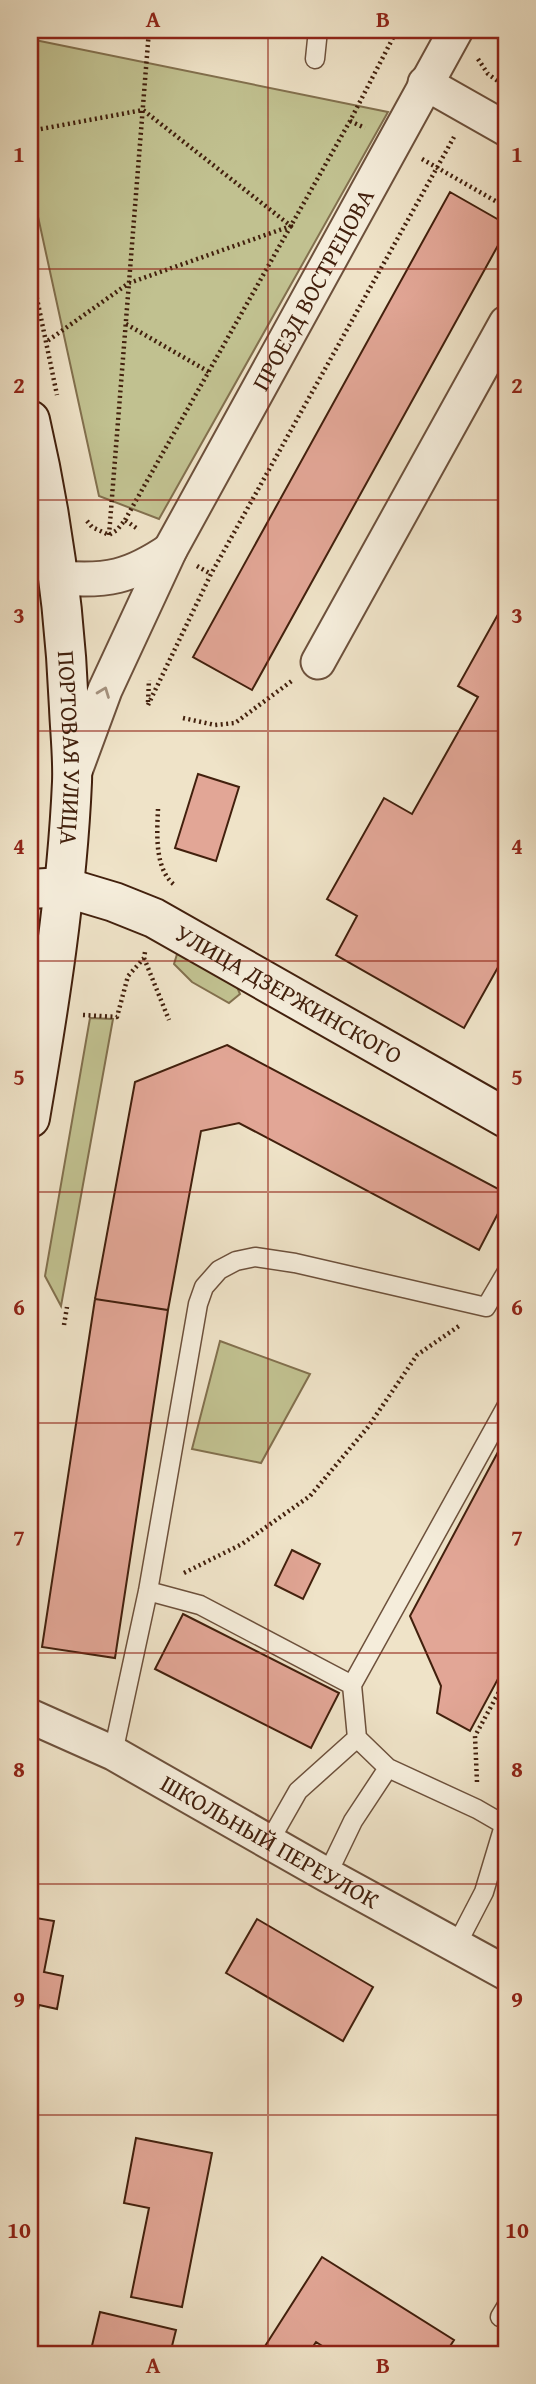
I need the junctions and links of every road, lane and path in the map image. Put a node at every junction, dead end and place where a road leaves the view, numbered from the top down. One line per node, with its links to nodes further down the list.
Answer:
1 (149, 30): 7 (path)
2 (318, 30): 5 (lane)
3 (397, 30): 9 (path)
4 (456, 30): 6 (street, ПРОЕЗД ВОСТРЕЦОВА)
5 (315, 59)
6 (425, 83): 8 (street); 12 (street, ПРОЕЗД ВОСТРЕЦОВА)
7 (143, 110): 11 (path); 15 (path); 17 (path)
8 (470, 110): 10 (street); 13 (path)
9 (350, 121): 12 (path); 15 (path)
10 (506, 130)
11 (30, 131)
12 (394, 140): 13 (path); 26 (street, ПРОЕЗД ВОСТРЕЦОВА)
13 (435, 169): 14 (path); 29 (path)
14 (506, 207)
15 (291, 226): 17 (path); 21 (path)
16 (30, 265): 20 (path)
17 (129, 283): 19 (path); 20 (path)
18 (506, 323): 28 (street)
19 (126, 324): 21 (path); 25 (path)
20 (46, 342): 22 (path)
21 (209, 372): 24 (path)
22 (43, 408): 27 (main road, ПОРТОВАЯ УЛИЦА)
23 (82, 515): 25 (path)
24 (125, 520): 25 (path); 26 (path)
25 (108, 535)
26 (170, 550): 27 (street); 31 (street, ПРОЕЗД ВОСТРЕЦОВА, one-way to 26)
27 (60, 578): 31 (main road, ПОРТОВАЯ УЛИЦА)
28 (318, 662): 30 (path)
29 (148, 705)
30 (183, 718)
31 (72, 780): 32 (main road, ПОРТОВАЯ УЛИЦА)
32 (47, 888): 37 (main road, ПОРТОВАЯ УЛИЦА); 38 (main road, УЛИЦА ДЗЕРЖИНСКОГО)
33 (144, 958): 36 (path)
34 (128, 976): 35 (path)
35 (117, 1017)
36 (169, 1020)
37 (30, 1118)
38 (506, 1118)
39 (506, 1273): 41 (lane)
40 (66, 1307): 42 (path)
41 (486, 1307): 44 (path); 44 (lane)
42 (64, 1325)
43 (506, 1407): 46 (lane)
44 (148, 1591): 46 (lane); 50 (lane)
45 (506, 1679): 48 (path)
46 (352, 1685): 49 (lane)
47 (30, 1716): 50 (street, ШКОЛЬНЫЙ ПЕРЕУЛОК)
48 (475, 1736)
49 (356, 1738): 51 (lane); 53 (lane)
50 (113, 1753): 53 (street, ШКОЛЬНЫЙ ПЕРЕУЛОК)
51 (388, 1768): 52 (lane); 54 (lane)
52 (505, 1821): 55 (lane)
53 (269, 1842): 54 (street, ШКОЛЬНЫЙ ПЕРЕУЛОК)
54 (327, 1875): 55 (street, ШКОЛЬНЫЙ ПЕРЕУЛОК)
55 (457, 1944): 56 (street, ШКОЛЬНЫЙ ПЕРЕУЛОК)
56 (506, 1973)

